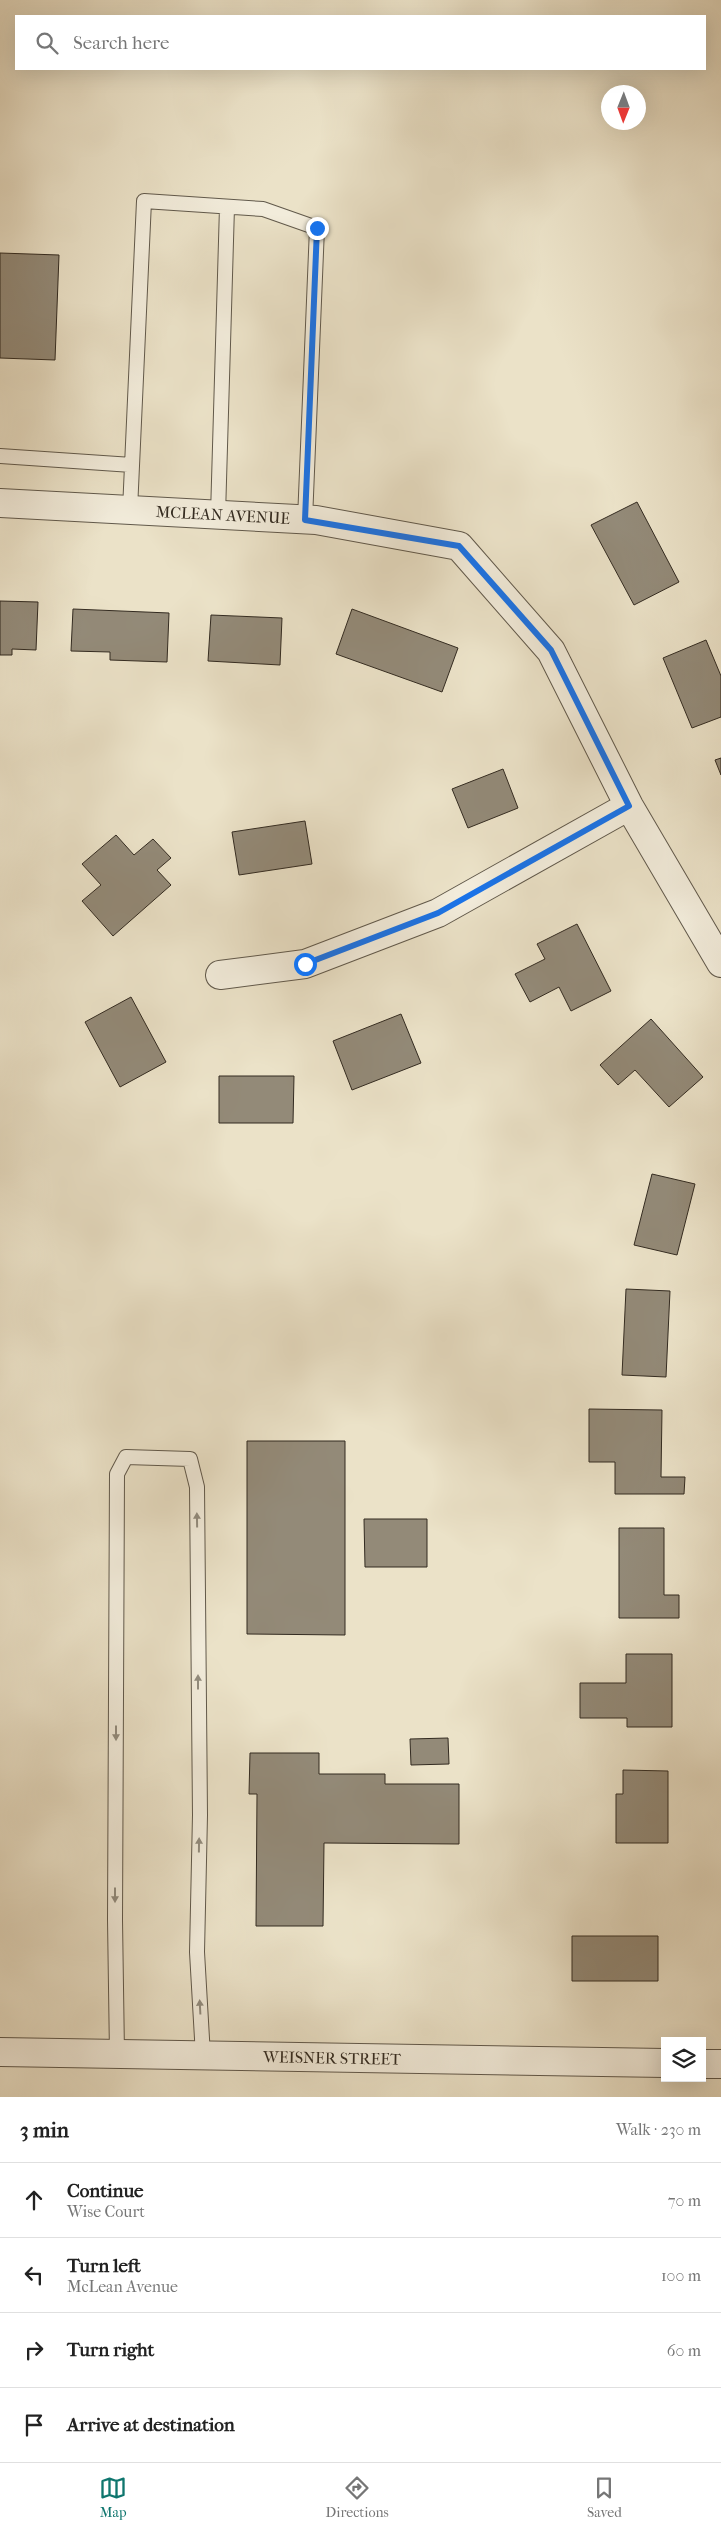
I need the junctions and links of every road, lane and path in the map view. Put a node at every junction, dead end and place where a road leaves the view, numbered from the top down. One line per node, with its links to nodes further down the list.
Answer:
1 (227, 206): 3 (lane); 6 (lane); 7 (lane)
2 (0, 456): 3 (lane)
3 (132, 465): 5 (lane)
4 (0, 503): 5 (street, MCLEAN AVENUE)
5 (130, 510): 6 (street, MCLEAN AVENUE)
6 (218, 515): 7 (street, MCLEAN AVENUE)
7 (305, 520): 8 (street, MCLEAN AVENUE)
8 (629, 806): 9 (street, MCLEAN AVENUE); 10 (street)
9 (721, 963)
10 (220, 975)
11 (0, 2052): 12 (street, WEISNER STREET)
12 (117, 2054): 13 (street, WEISNER STREET); 13 (lane, one-way to 12)
13 (203, 2056): 14 (street, WEISNER STREET)
14 (661, 2063)
15 (706, 2064): 16 (street)
16 (721, 2064)

